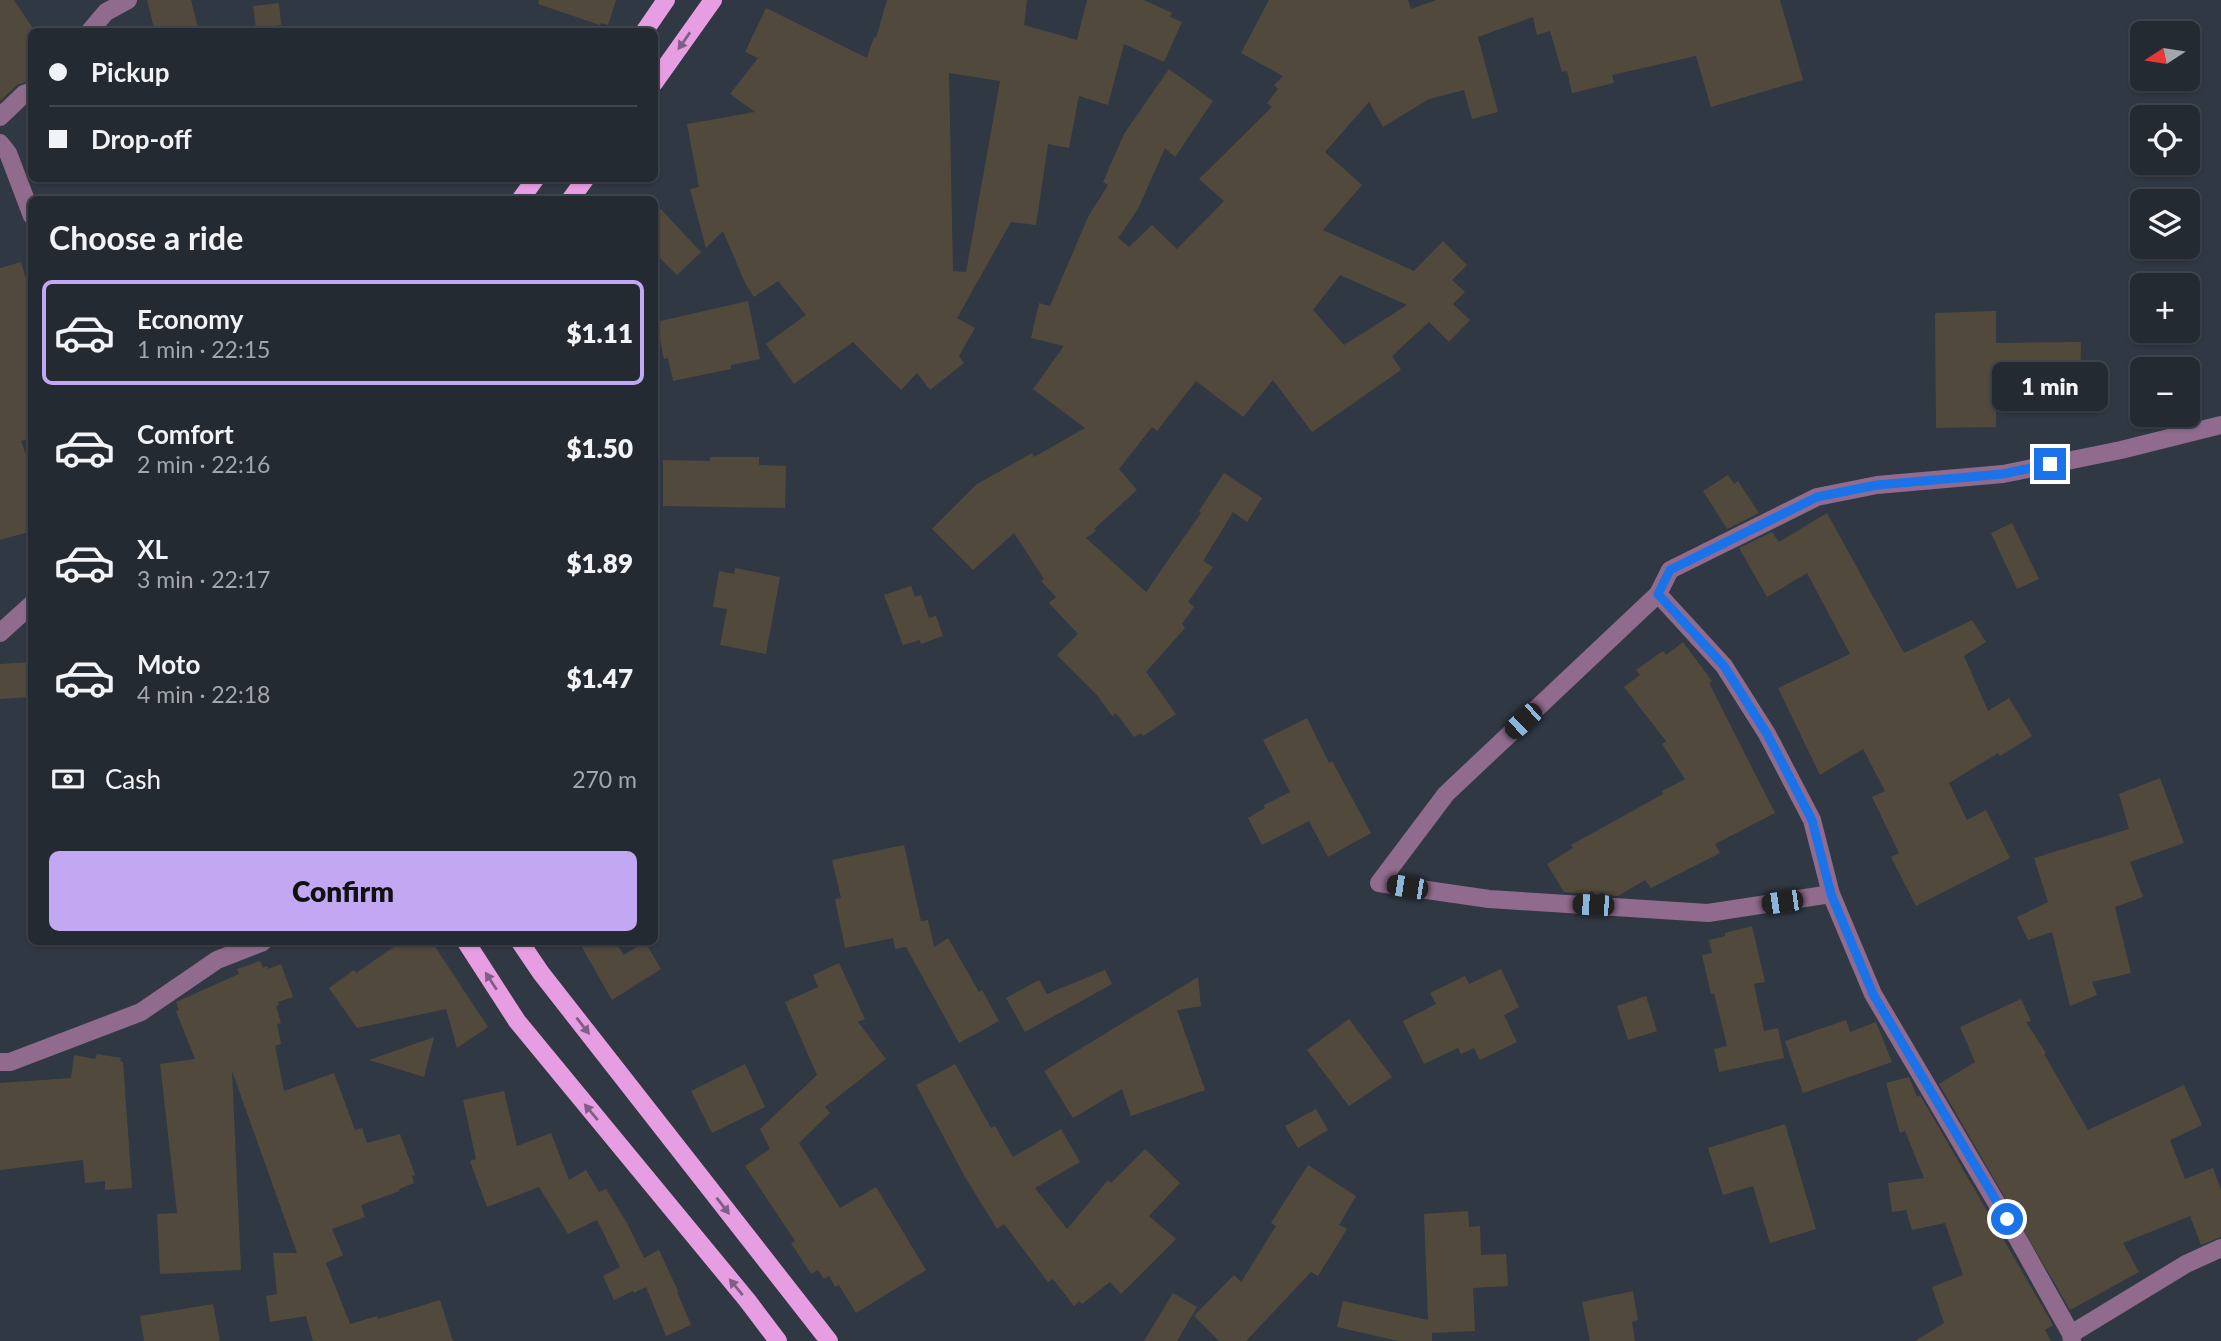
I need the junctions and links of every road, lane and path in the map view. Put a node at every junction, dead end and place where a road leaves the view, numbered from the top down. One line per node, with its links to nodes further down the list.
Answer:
1 (128, 0): 4 (street)
2 (665, 0): 5 (main road)
3 (713, 0): 6 (main road, one-way to 6)
4 (92, 28)
5 (646, 28)
6 (658, 77)
7 (28, 92): 8 (street)
8 (0, 117)
9 (0, 143): 10 (street)
10 (28, 206)
11 (2221, 425): 12 (street)
12 (1658, 594): 15 (street); 15 (street)
13 (28, 608): 14 (street)
14 (0, 633)
15 (1831, 894): 21 (street)
16 (256, 945): 19 (street)
17 (468, 945): 22 (main road, one-way to 17)
18 (522, 945): 23 (main road, one-way to 23)
19 (0, 1062)
20 (2221, 1248): 21 (street)
21 (2072, 1338)
22 (778, 1341)
23 (829, 1341)

